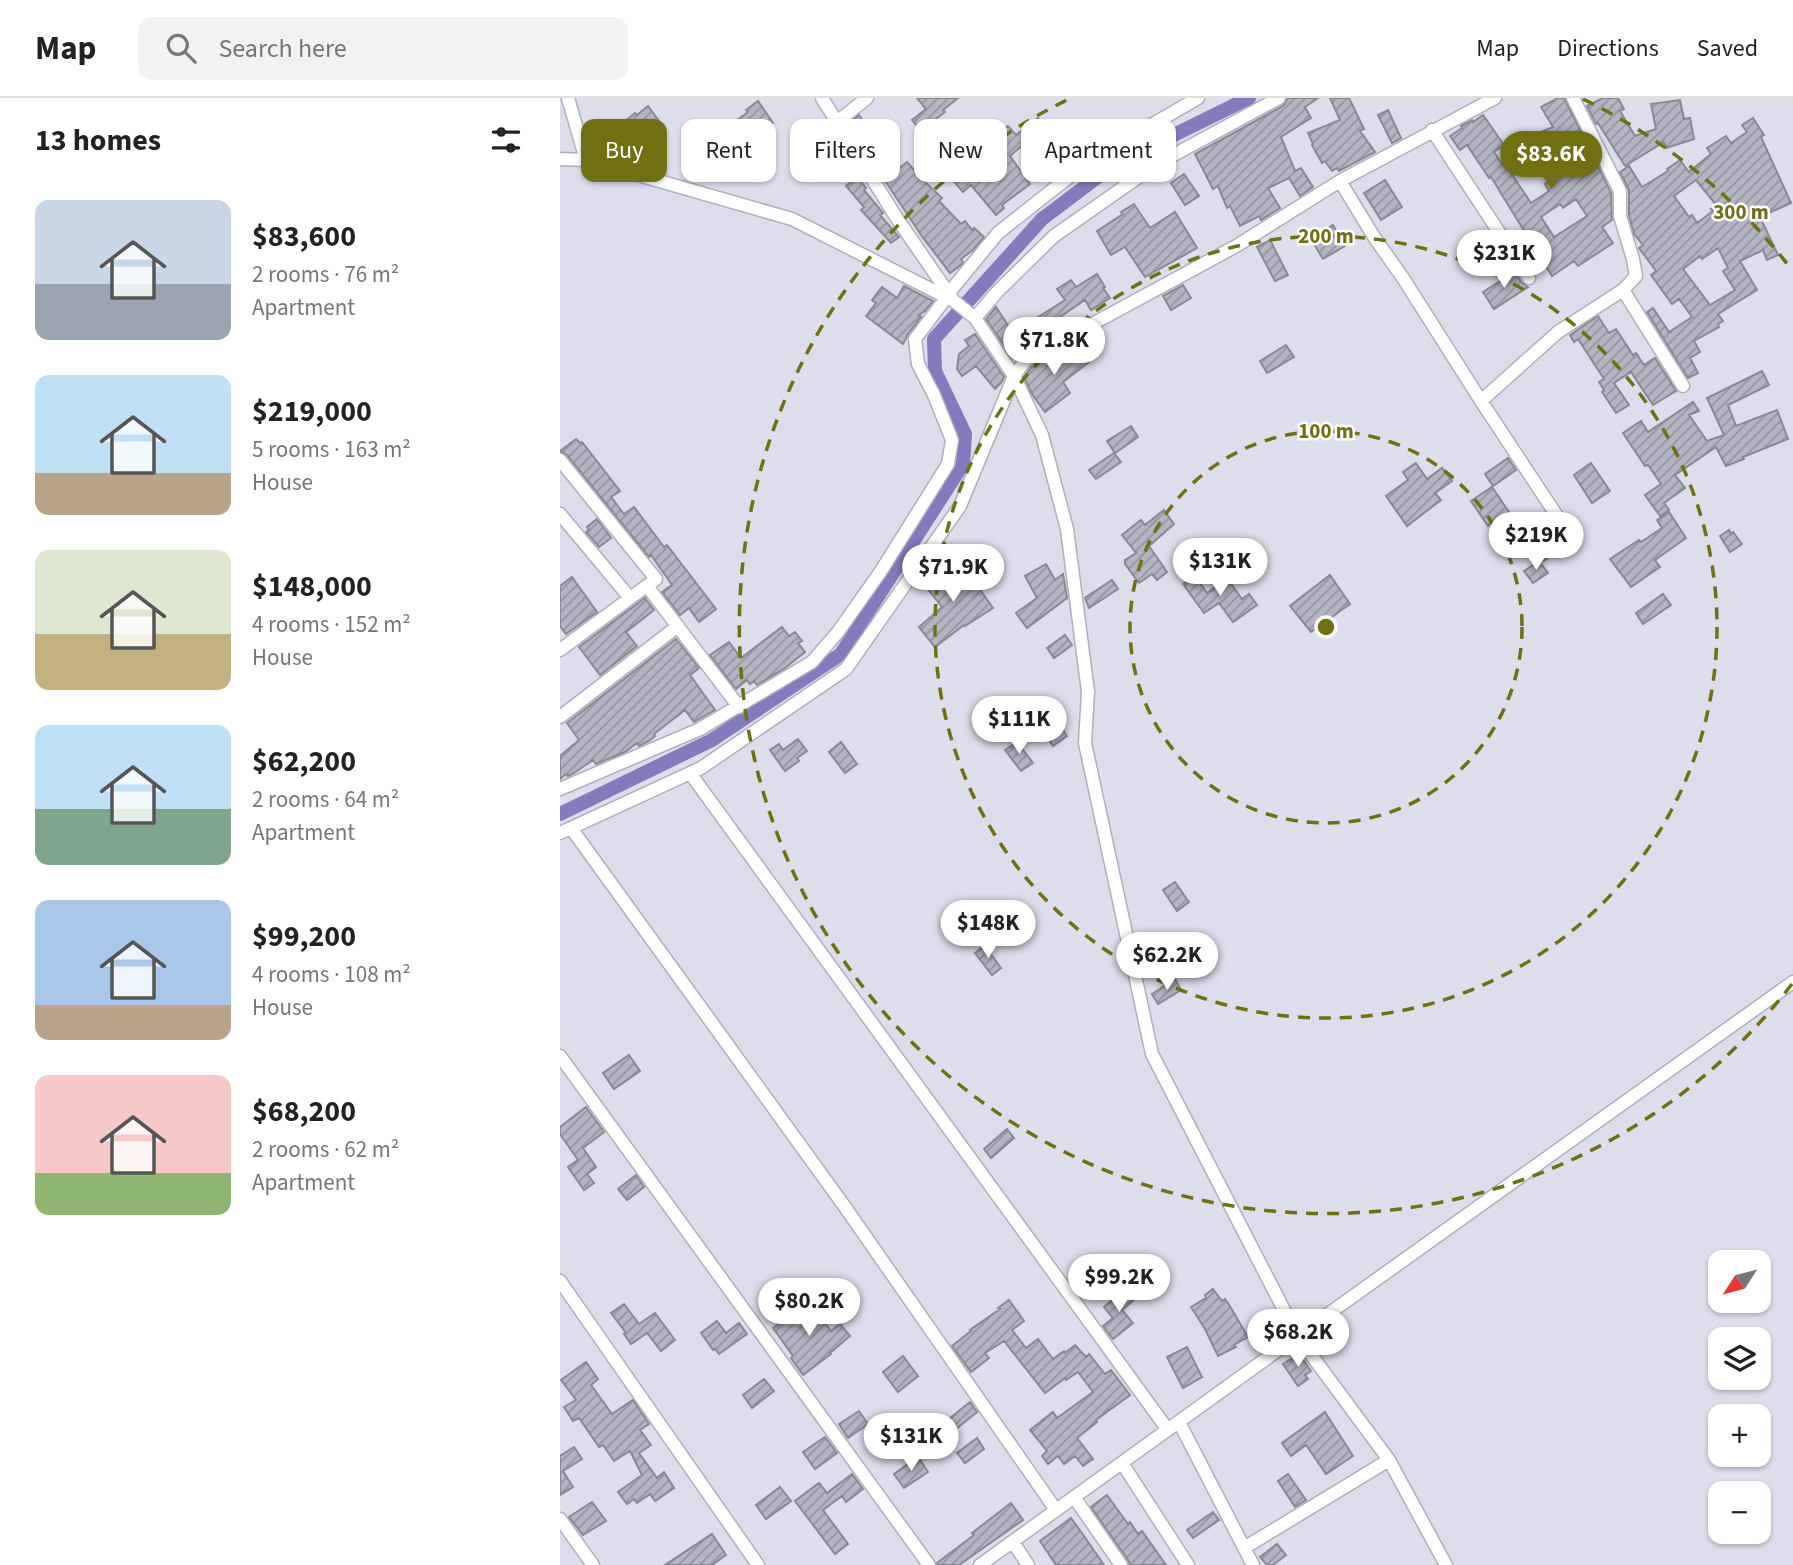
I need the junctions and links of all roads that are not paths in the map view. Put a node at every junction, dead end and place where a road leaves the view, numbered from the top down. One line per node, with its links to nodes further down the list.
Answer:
1 (568, 98): 11 (street)
2 (822, 98): 8 (street)
3 (867, 98): 9 (street)
4 (1198, 98): 19 (street)
5 (1279, 98): 20 (street)
6 (1495, 98): 10 (street)
7 (1573, 98): 18 (street)
8 (835, 119)
9 (841, 119)
10 (1432, 130): 14 (street); 17 (street)
11 (581, 143)
12 (560, 159): 13 (street)
13 (581, 160)
14 (1340, 181): 21 (street); 23 (street)
15 (663, 182): 19 (street)
16 (874, 182): 19 (street)
17 (1529, 278)
18 (1623, 290): 22 (street); 23 (street)
19 (952, 300): 20 (street); 31 (street)
20 (975, 318): 21 (street)
21 (1014, 376): 33 (street); 39 (street)
22 (1683, 386)
23 (1481, 401): 26 (street)
24 (560, 460): 27 (street)
25 (560, 514): 28 (street)
26 (1563, 525)
27 (647, 586): 28 (street); 29 (street)
28 (630, 598): 30 (street)
29 (678, 626): 31 (street); 32 (street)
30 (560, 650)
31 (739, 706): 34 (street)
32 (560, 717)
33 (690, 773): 35 (street); 40 (street)
34 (560, 789)
35 (566, 831): 44 (street)
36 (1793, 982): 39 (street)
37 (560, 1056): 50 (street)
38 (560, 1281): 49 (street)
39 (1298, 1337): 40 (street); 41 (street)
40 (1174, 1426): 42 (street); 47 (street)
41 (1389, 1460): 47 (street); 56 (street)
42 (1122, 1463): 43 (street); 54 (street)
43 (1074, 1497): 44 (street); 53 (street)
44 (1056, 1510): 46 (street)
45 (560, 1519): 48 (street)
46 (1013, 1542): 51 (street); 52 (street)
47 (1244, 1548): 55 (street)
48 (593, 1565)
49 (758, 1565)
50 (929, 1565)
51 (980, 1565)
52 (1028, 1565)
53 (1121, 1565)
54 (1188, 1565)
55 (1253, 1565)
56 (1446, 1565)

